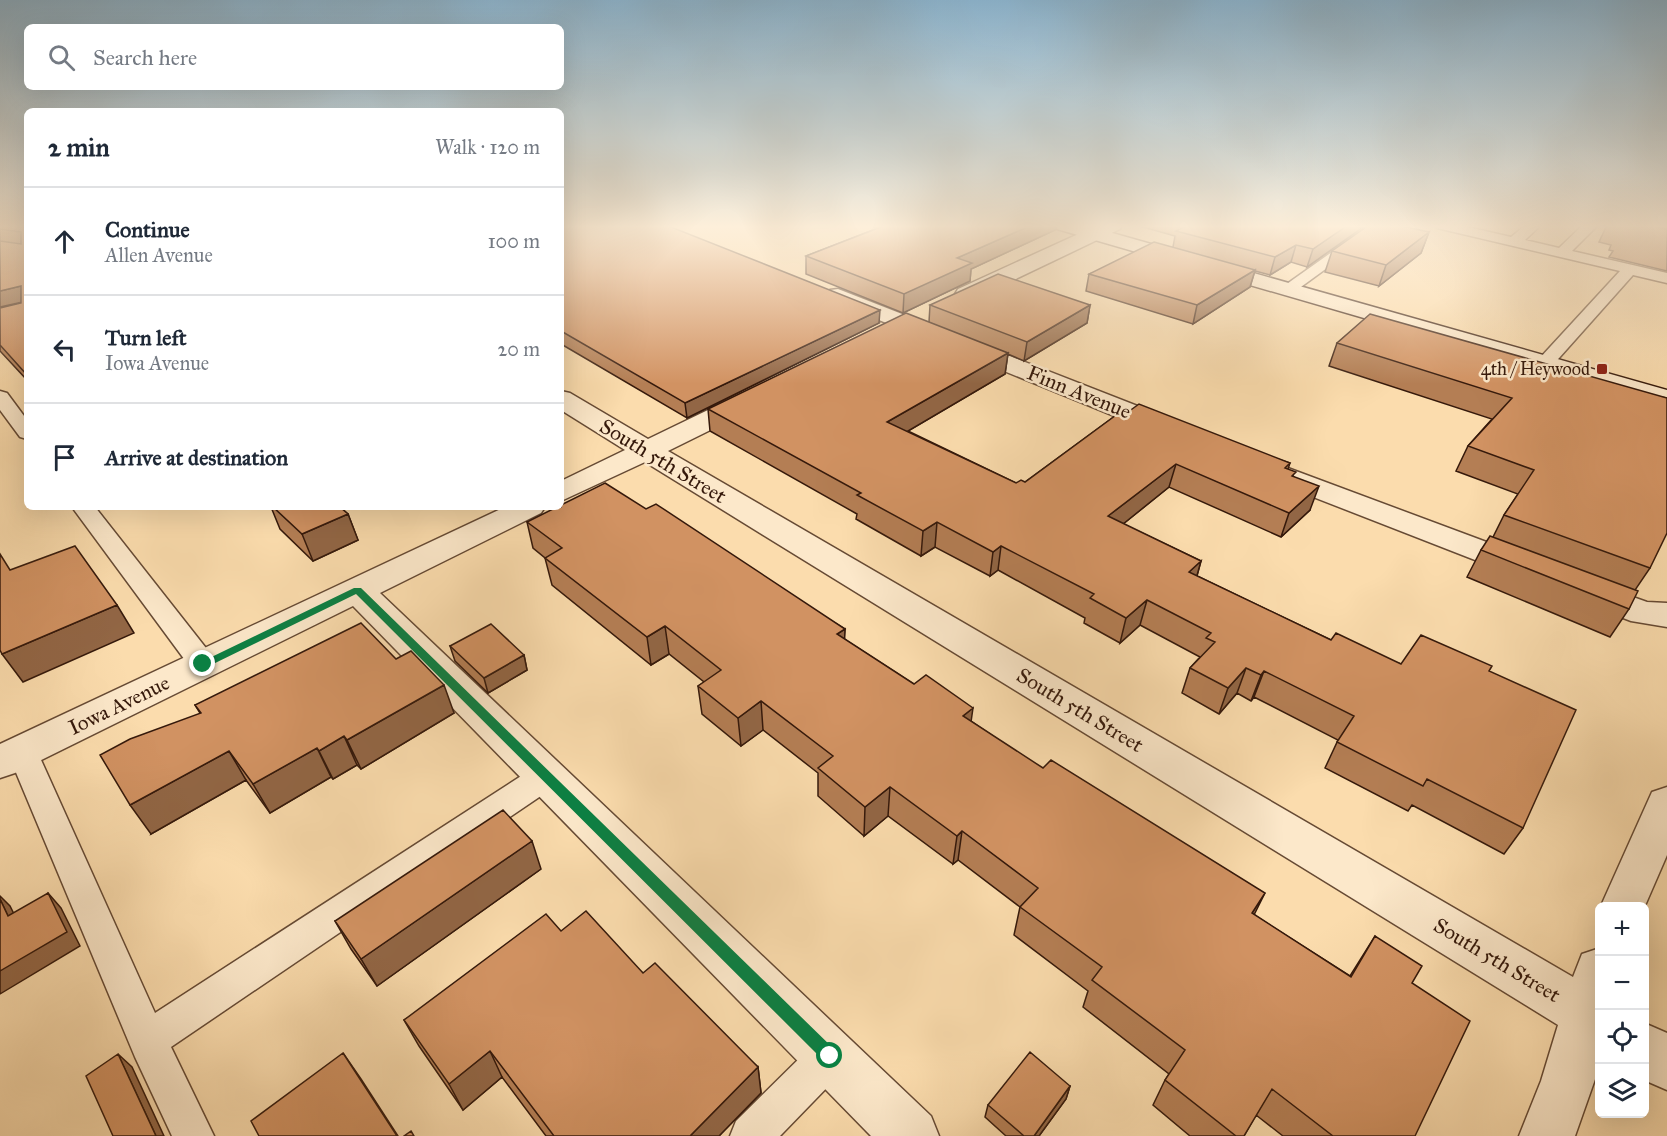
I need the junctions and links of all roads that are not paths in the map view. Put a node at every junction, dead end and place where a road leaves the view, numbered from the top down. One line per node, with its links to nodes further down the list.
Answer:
1 (1000, 278): 7 (street)
2 (1255, 278): 6 (street)
3 (1304, 278): 6 (lane)
4 (1622, 278): 9 (lane)
5 (810, 284): 7 (street, Finn Avenue)
6 (1289, 289): 9 (street)
7 (906, 322): 8 (street); 15 (street, Finn Avenue)
8 (875, 338)
9 (1545, 363): 12 (street)
10 (771, 389): 16 (street)
11 (0, 397): 14 (lane)
12 (1667, 398)
13 (564, 401): 16 (street, South 5th Street)
14 (24, 429)
15 (1190, 437)
16 (646, 451): 18 (street); 28 (street, South 5th Street)
17 (1256, 464): 22 (street)
18 (564, 491)
19 (85, 510): 23 (lane)
20 (524, 510): 21 (street, Iowa Avenue)
21 (357, 590): 23 (street, Iowa Avenue); 25 (street)
22 (1667, 615)
23 (203, 664): 24 (street, Iowa Avenue)
24 (11, 756): 29 (lane)
25 (546, 776): 29 (lane); 31 (street)
26 (1667, 804): 27 (street)
27 (1624, 902)
28 (1595, 1001): 36 (street)
29 (148, 1040): 33 (lane)
30 (1649, 1052): 32 (street)
31 (830, 1056): 34 (lane); 35 (street)
32 (1667, 1063)
33 (193, 1136)
34 (751, 1136)
35 (911, 1136)
36 (1547, 1136)

